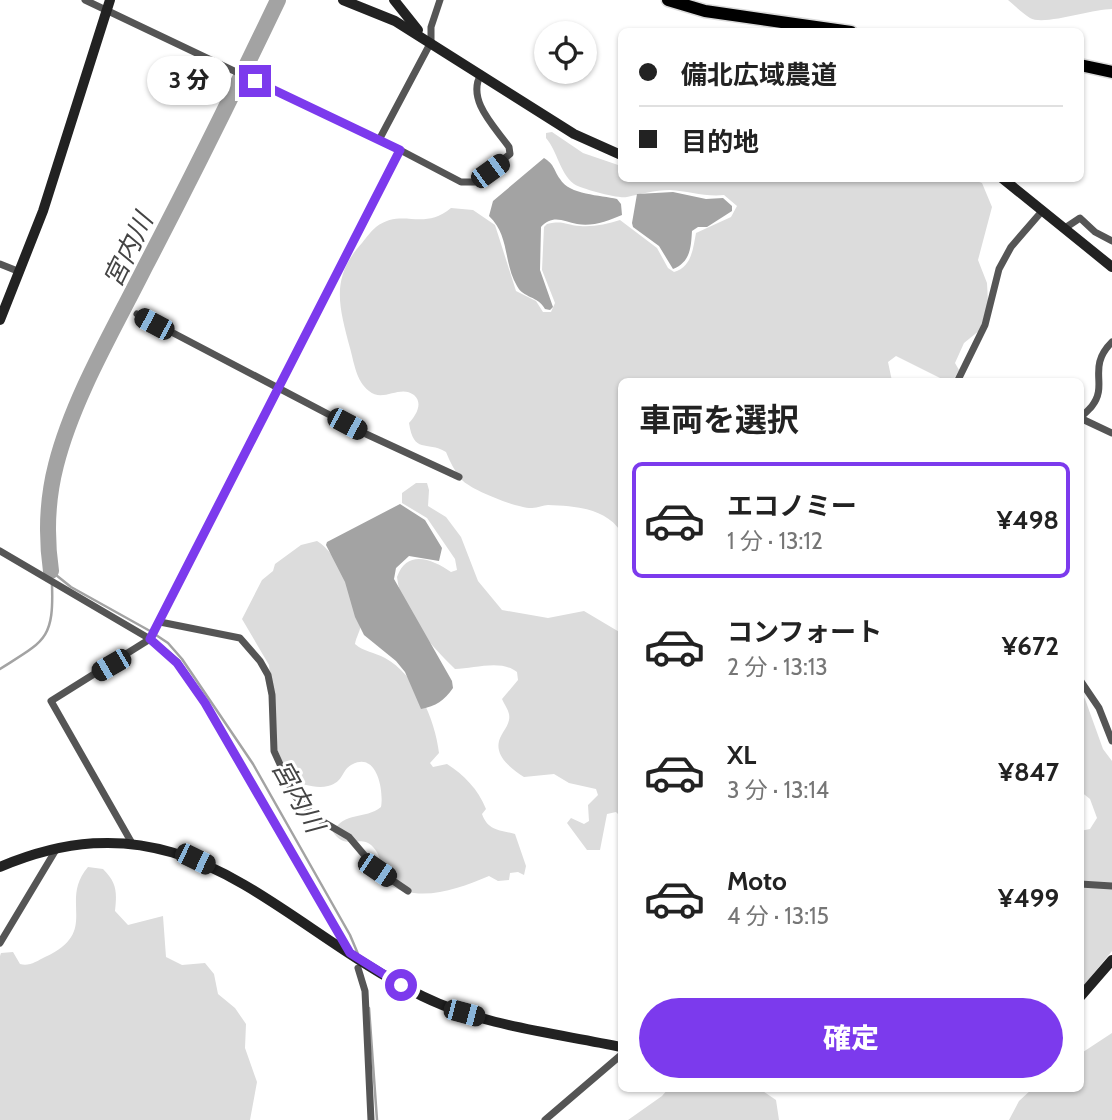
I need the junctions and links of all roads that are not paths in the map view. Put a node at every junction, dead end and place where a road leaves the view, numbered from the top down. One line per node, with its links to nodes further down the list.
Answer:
1 (85, 0): 6 (street)
2 (343, 0): 8 (street)
3 (394, 0): 8 (street)
4 (440, 0): 8 (street)
5 (668, 0): 7 (highway)
6 (108, 5): 12 (street); 21 (street)
7 (822, 28)
8 (431, 41): 11 (street); 12 (street)
9 (1084, 66): 10 (highway)
10 (1112, 72)
11 (481, 74): 13 (street); 14 (street)
12 (379, 140): 13 (street)
13 (400, 150): 26 (street)
14 (618, 154)
15 (1007, 182): 16 (street)
16 (1043, 210): 17 (street); 25 (street)
17 (1065, 228): 18 (street); 20 (street)
18 (1112, 241)
19 (0, 264): 21 (street)
20 (1112, 267)
21 (20, 272): 23 (street)
22 (137, 314): 26 (street)
23 (0, 320)
24 (1112, 342): 27 (street)
25 (959, 378)
26 (278, 388): 30 (street); 32 (street)
27 (1084, 414)
28 (1084, 420): 29 (street)
29 (1112, 433)
30 (459, 477)
31 (0, 551): 33 (street)
32 (160, 622): 33 (street); 41 (street)
33 (150, 639): 36 (street); 43 (street)
34 (1084, 686): 35 (street)
35 (1112, 741)
36 (133, 845): 37 (street); 43 (street)
37 (58, 848): 38 (street); 42 (street)
38 (0, 867)
39 (1084, 884): 40 (street)
40 (1112, 886)
41 (408, 891)
42 (0, 943)
43 (353, 955): 47 (street)
44 (1112, 960): 46 (street)
45 (358, 968): 49 (street)
46 (1084, 992)
47 (618, 1046)
48 (618, 1058): 50 (street)
49 (371, 1120)
50 (545, 1120)

